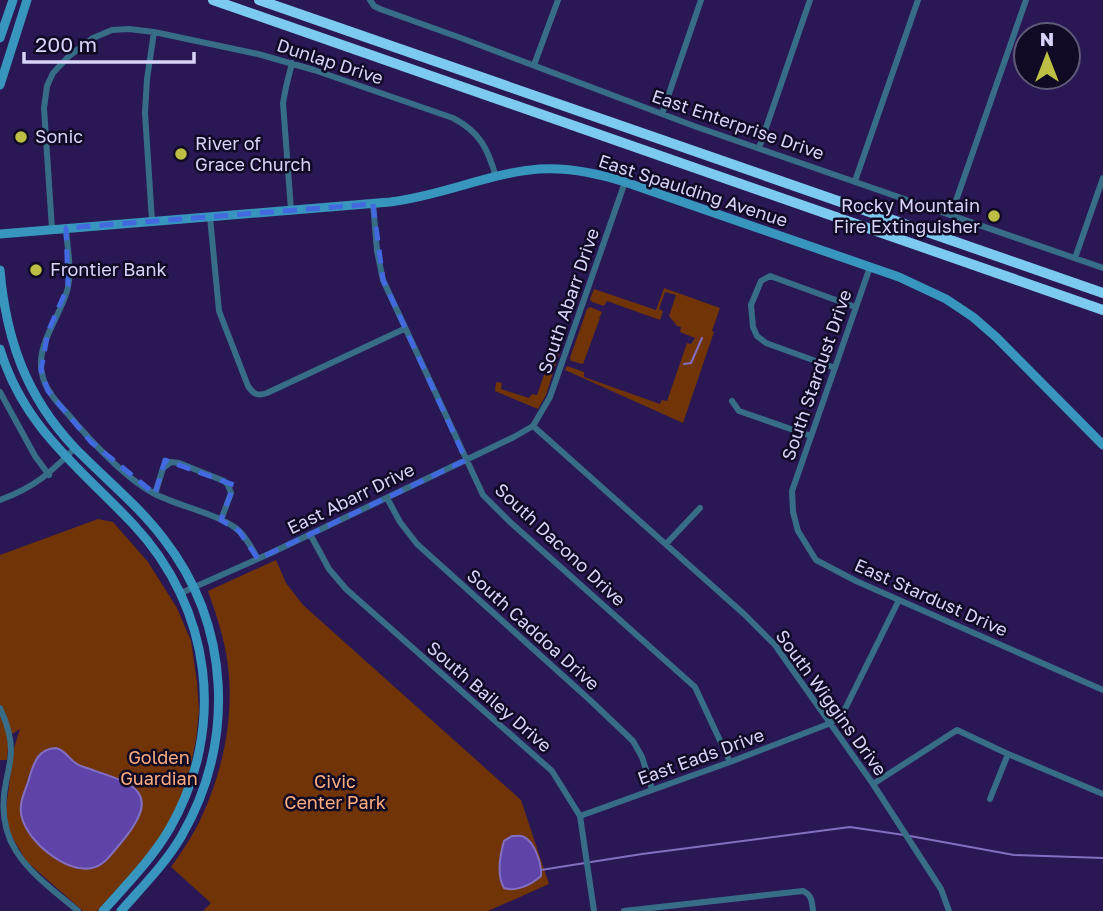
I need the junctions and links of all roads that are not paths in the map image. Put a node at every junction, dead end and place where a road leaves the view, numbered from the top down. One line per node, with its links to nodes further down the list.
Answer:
1 (13, 0): 12 (main road)
2 (27, 0): 15 (main road)
3 (214, 0): 36 (highway)
4 (259, 0): 34 (highway)
5 (370, 0): 14 (street, East Enterprise Drive)
6 (558, 0): 14 (street)
7 (701, 0): 16 (street)
8 (810, 0): 17 (street)
9 (918, 0): 20 (street)
10 (1026, 0): 24 (street)
11 (154, 32): 13 (street, Dunlap Drive); 26 (street); 28 (street, Dunlap Drive)
12 (0, 38)
13 (292, 63): 18 (street, Dunlap Drive); 23 (street)
14 (534, 65): 16 (street, East Enterprise Drive)
15 (0, 85)
16 (662, 114): 17 (street, East Enterprise Drive)
17 (759, 148): 20 (street, East Enterprise Drive)
18 (496, 177): 21 (main road, East Spaulding Avenue); 22 (main road, East Spaulding Avenue)
19 (1103, 178): 30 (street)
20 (855, 181): 24 (street, East Enterprise Drive)
21 (625, 182): 31 (main road, East Spaulding Avenue); 42 (street, South Abarr Drive)
22 (373, 204): 23 (main road, East Spaulding Avenue); 37 (street, South Dacono Drive)
23 (291, 210): 25 (main road, East Spaulding Avenue)
24 (951, 215): 30 (street, East Enterprise Drive)
25 (210, 217): 26 (main road, East Spaulding Avenue); 37 (street)
26 (152, 221): 27 (main road, East Spaulding Avenue)
27 (66, 228): 28 (main road, East Spaulding Avenue); 50 (street)
28 (52, 229): 29 (main road, East Spaulding Avenue)
29 (0, 234)
30 (1075, 258): 32 (street, East Enterprise Drive)
31 (870, 267): 35 (street, South Stardust Drive); 44 (main road, East Spaulding Avenue)
32 (1103, 268)
33 (0, 270): 45 (main road)
34 (1103, 293)
35 (855, 307): 39 (street, South Stardust Drive); 39 (street)
36 (1103, 310)
37 (404, 329): 47 (street, South Dacono Drive)
38 (0, 349): 46 (main road)
39 (835, 368): 43 (street, South Stardust Drive)
40 (0, 392): 48 (street)
41 (732, 401): 43 (street)
42 (533, 426): 47 (street, East Abarr Drive); 56 (street, South Wiggins Drive)
43 (811, 436): 49 (street, South Stardust Drive)
44 (1103, 444)
45 (75, 448): 46 (street); 58 (main road)
46 (66, 457): 48 (street); 59 (main road)
47 (466, 460): 51 (street, East Abarr Drive); 65 (street, South Dacono Drive)
48 (49, 475): 52 (street)
49 (792, 491): 60 (street, East Stardust Drive)
50 (155, 494): 54 (street); 54 (street)
51 (387, 498): 55 (street, East Abarr Drive); 67 (street, South Caddoa Drive)
52 (0, 500)
53 (700, 508): 56 (street)
54 (221, 520): 57 (street)
55 (310, 534): 57 (street, East Abarr Drive); 70 (street, South Bailey Drive)
56 (666, 544): 63 (street, South Wiggins Drive)
57 (257, 559): 58 (street, East Abarr Drive)
58 (194, 588): 59 (street, East Abarr Drive); 73 (main road)
59 (181, 593): 72 (main road)
60 (899, 600): 61 (street, East Stardust Drive); 63 (street)
61 (1103, 690)
62 (0, 708): 71 (street)
63 (831, 723): 65 (street, East Eads Drive); 66 (street, South Wiggins Drive)
64 (1008, 754): 66 (street); 68 (street); 69 (street)
65 (730, 762): 67 (street, East Eads Drive)
66 (873, 784): 77 (street, South Wiggins Drive)
67 (652, 789): 70 (street, East Eads Drive)
68 (1103, 794)
69 (990, 799)
70 (580, 816): 74 (street, South Bailey Drive)
71 (78, 911)
72 (103, 911)
73 (121, 911)
74 (594, 911)
75 (624, 911): 76 (street)
76 (813, 911)
77 (949, 911)

